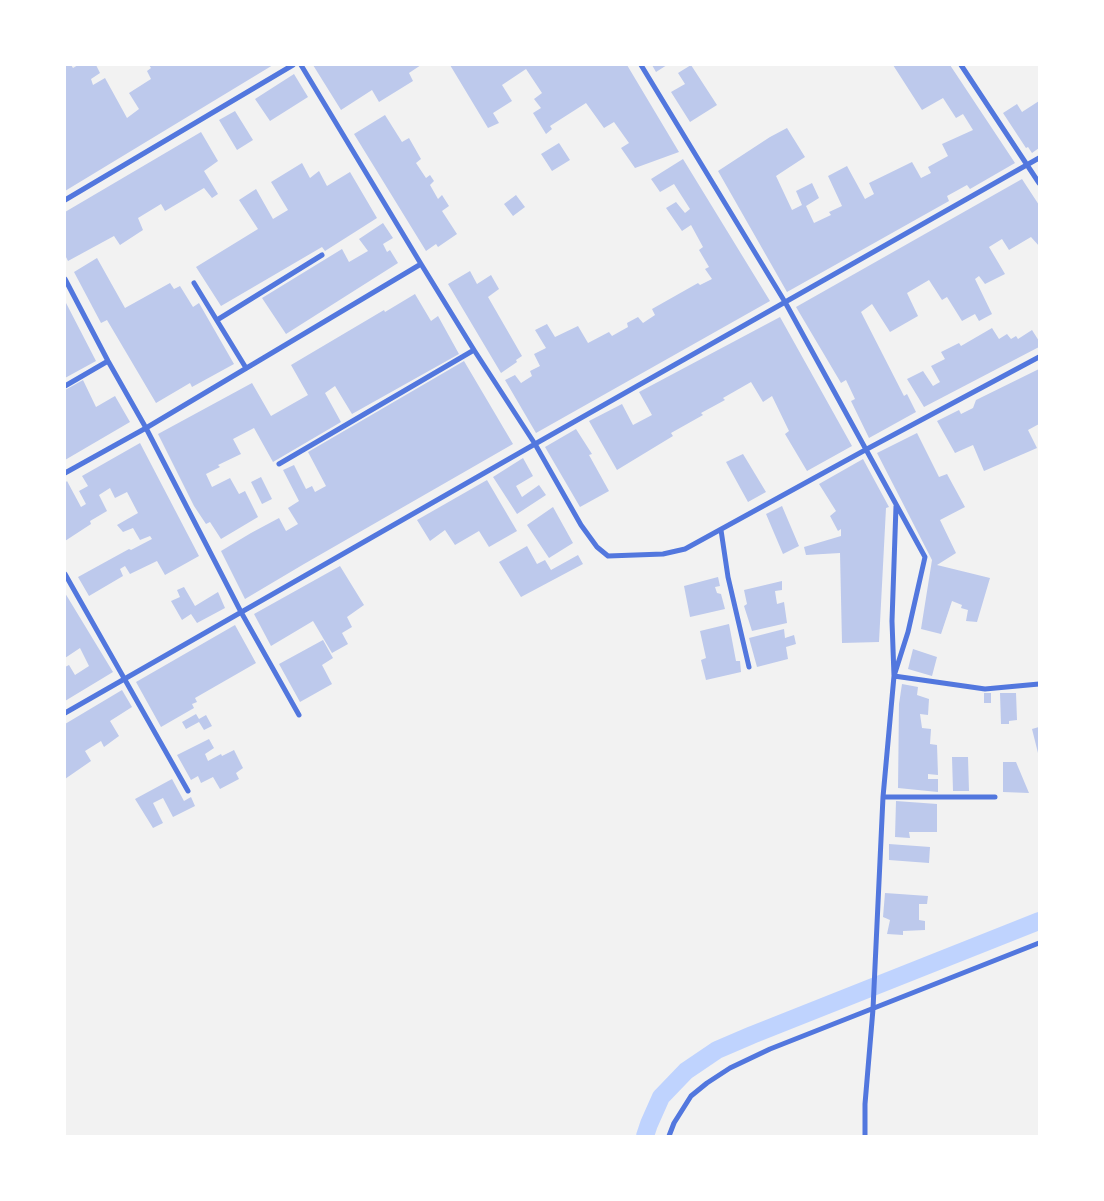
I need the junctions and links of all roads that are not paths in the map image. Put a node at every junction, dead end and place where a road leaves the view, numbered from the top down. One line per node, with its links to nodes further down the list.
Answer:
1 (293, 65): 8 (street)
2 (301, 65): 10 (street)
3 (641, 65): 13 (street)
4 (961, 65): 6 (street)
5 (1039, 158): 6 (street)
6 (1027, 165): 7 (street); 13 (street)
7 (1039, 183)
8 (65, 200)
9 (322, 255): 14 (street)
10 (421, 264): 15 (street); 18 (street)
11 (65, 279): 17 (street)
12 (194, 283): 14 (street)
13 (785, 302): 21 (street); 22 (street)
14 (217, 320): 18 (street)
15 (474, 350): 21 (street); 23 (street)
16 (1039, 357): 22 (street)
17 (108, 361): 19 (street); 20 (street)
18 (246, 368): 20 (street)
19 (65, 386)
20 (146, 428): 24 (street); 28 (street)
21 (535, 444): 26 (street); 28 (street)
22 (867, 449): 25 (street); 26 (street)
23 (279, 464)
24 (65, 473)
25 (896, 506): 30 (street); 30 (street)
26 (721, 530): 29 (street)
27 (65, 574): 31 (street)
28 (241, 612): 31 (street); 34 (street)
29 (749, 667)
30 (894, 676): 32 (street); 36 (street)
31 (125, 678): 33 (street); 35 (street)
32 (1039, 684)
33 (65, 713)
34 (298, 715)
35 (188, 791)
36 (883, 797): 37 (street); 39 (street)
37 (995, 797)
38 (1039, 943): 39 (street)
39 (873, 1008): 40 (street); 41 (street)
40 (669, 1136)
41 (865, 1136)

